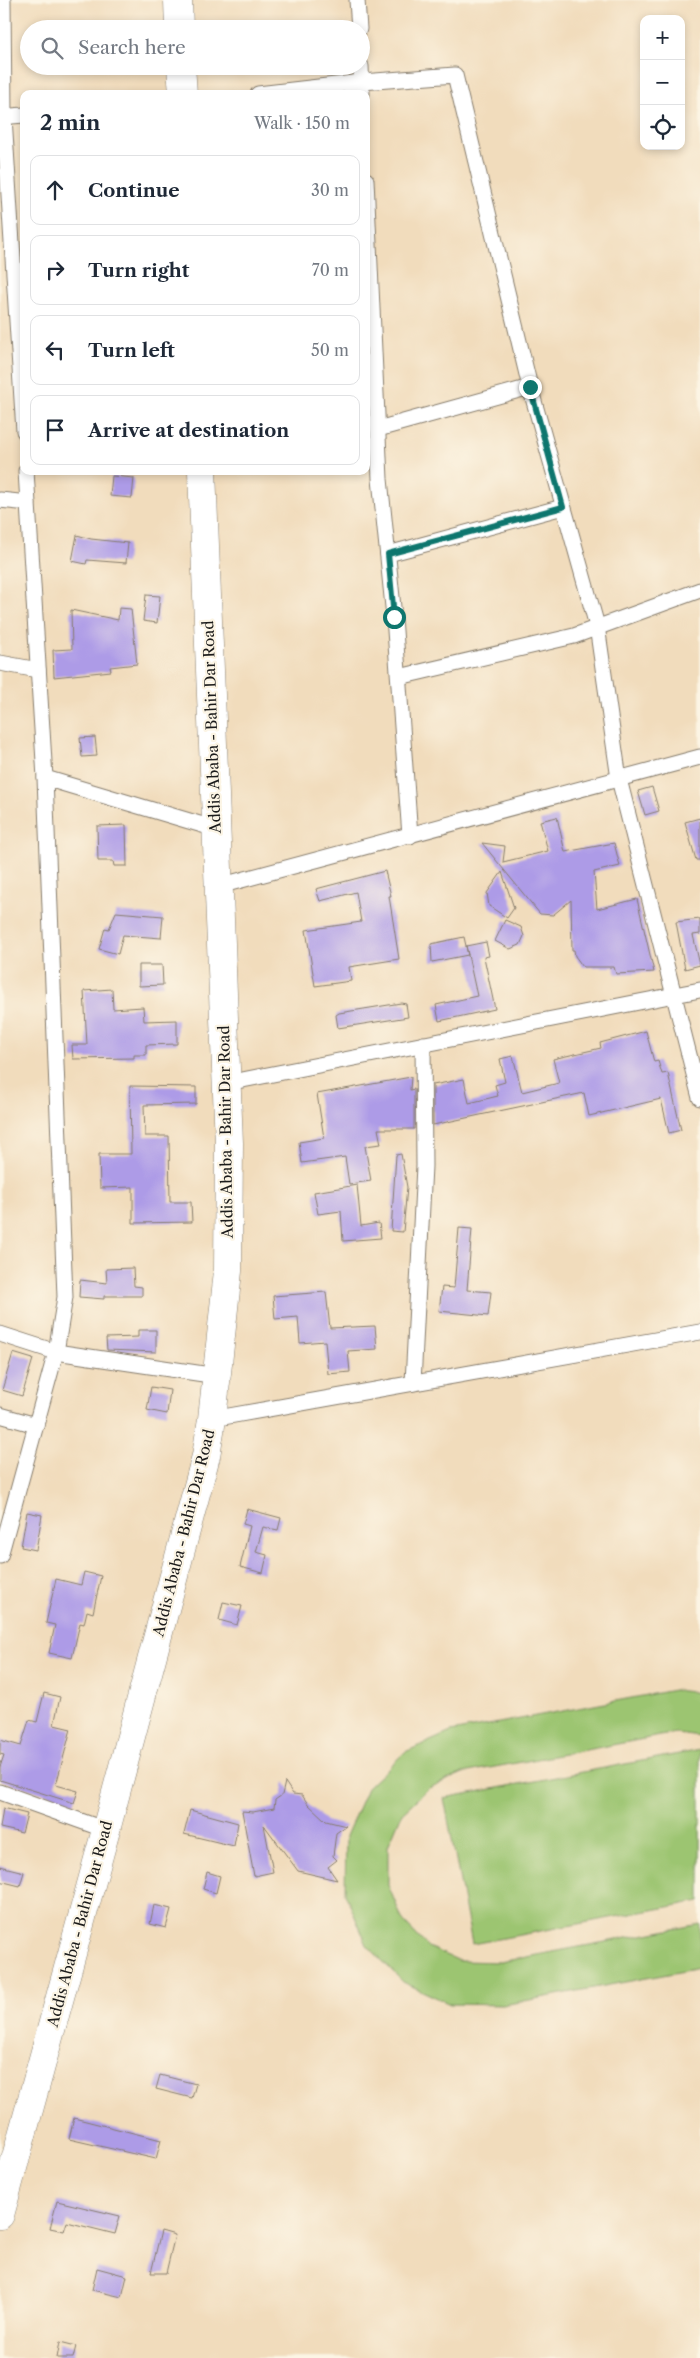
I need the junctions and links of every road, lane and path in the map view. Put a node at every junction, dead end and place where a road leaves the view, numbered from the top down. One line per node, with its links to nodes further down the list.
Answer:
1 (3, 0): 12 (street)
2 (178, 0): 4 (highway)
3 (357, 0): 5 (street)
4 (179, 20)
5 (358, 20)
6 (182, 75): 9 (highway)
7 (361, 75): 8 (street)
8 (362, 88): 10 (street); 15 (street)
9 (183, 90)
10 (327, 90)
11 (20, 115): 12 (street)
12 (2, 117): 14 (street)
13 (370, 263): 16 (street)
14 (20, 375)
15 (530, 387): 16 (street); 21 (street)
16 (378, 429): 22 (street)
17 (26, 475): 20 (street)
18 (202, 475): 31 (highway, Addis Ababa - Bahir Dar Road)
19 (0, 500): 20 (street)
20 (28, 503): 26 (street)
21 (563, 507): 22 (street); 24 (street)
22 (388, 554): 27 (street)
23 (700, 590): 24 (street)
24 (597, 626): 27 (street); 30 (street)
25 (0, 663): 26 (street)
26 (38, 670): 29 (street)
27 (399, 677): 32 (street)
28 (700, 757): 30 (street)
29 (45, 778): 31 (street); 41 (street)
30 (619, 779): 32 (street); 35 (street)
31 (216, 829): 33 (highway, Addis Ababa - Bahir Dar Road)
32 (410, 836): 33 (street)
33 (219, 886): 37 (highway, Addis Ababa - Bahir Dar Road)
34 (700, 990): 35 (street)
35 (674, 994): 36 (street); 38 (street)
36 (423, 1044): 37 (street); 43 (street)
37 (227, 1083): 42 (highway, Addis Ababa - Bahir Dar Road)
38 (700, 1098)
39 (700, 1332): 43 (street)
40 (0, 1334): 41 (street)
41 (56, 1352): 42 (street); 46 (street)
42 (217, 1376): 45 (highway, Addis Ababa - Bahir Dar Road)
43 (413, 1383): 45 (street)
44 (0, 1415): 46 (street)
45 (212, 1419): 49 (highway, Addis Ababa - Bahir Dar Road)
46 (36, 1425): 47 (street)
47 (1, 1549)
48 (0, 1792): 49 (street)
49 (106, 1830): 50 (highway, Addis Ababa - Bahir Dar Road)
50 (0, 2215)

